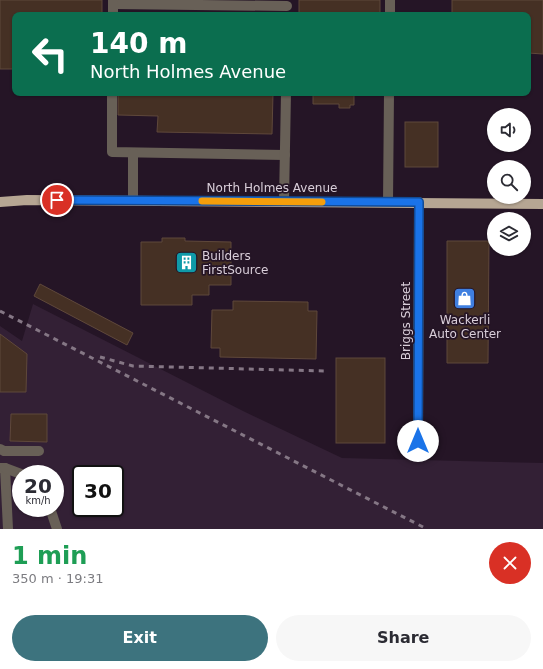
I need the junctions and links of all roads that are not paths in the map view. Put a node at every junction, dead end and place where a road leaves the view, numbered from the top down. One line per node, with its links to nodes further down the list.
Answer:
1 (390, 0): 6 (street)
2 (114, 2): 3 (street); 5 (street)
3 (215, 2): 4 (street)
4 (287, 7)
5 (113, 12)
6 (390, 12)
7 (112, 96): 10 (street)
8 (286, 96): 11 (street)
9 (389, 96): 15 (street)
10 (133, 152): 11 (street); 12 (street)
11 (285, 154): 13 (street)
12 (133, 200): 13 (main road, North Holmes Avenue); 14 (main road, North Holmes Avenue)
13 (284, 201): 15 (main road, North Holmes Avenue)
14 (0, 202)
15 (388, 202): 16 (main road, North Holmes Avenue)
16 (419, 202): 17 (main road, North Holmes Avenue); 18 (street, Briggs Street)
17 (543, 204)
18 (418, 441)
19 (0, 449): 20 (street)
20 (39, 451)
21 (3, 468): 23 (street)
22 (53, 517): 24 (street)
23 (8, 529)
24 (57, 529)

